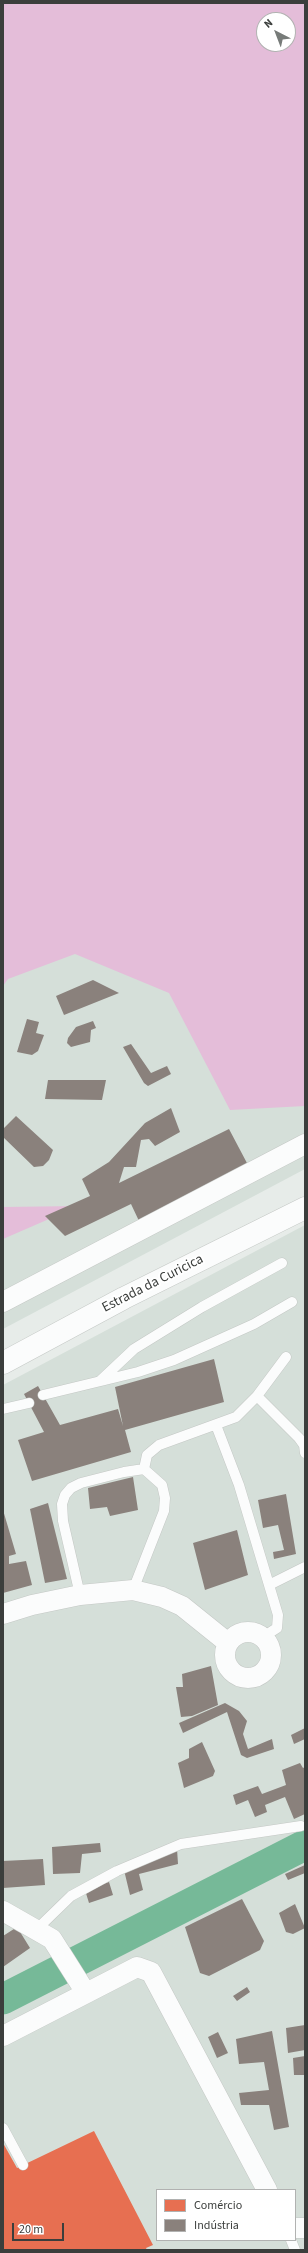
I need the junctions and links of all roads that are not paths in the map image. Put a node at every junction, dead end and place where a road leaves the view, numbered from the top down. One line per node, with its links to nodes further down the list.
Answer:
1 (305, 1144): 4 (street)
2 (305, 1208): 7 (street, Estrada da Curicica)
3 (282, 1263): 8 (lane)
4 (3, 1302)
5 (292, 1302): 8 (lane)
6 (286, 1357): 10 (lane)
7 (3, 1363)
8 (100, 1381): 9 (lane)
9 (43, 1395)
10 (257, 1396): 13 (lane); 14 (lane)
11 (28, 1402): 12 (lane)
12 (3, 1409)
13 (216, 1425): 15 (lane); 17 (lane)
14 (305, 1453)
15 (144, 1469): 18 (lane); 19 (lane)
16 (305, 1567): 17 (lane)
17 (269, 1585): 21 (lane)
18 (133, 1590): 19 (street); 22 (street)
19 (80, 1595): 20 (street)
20 (3, 1614)
21 (263, 1637): 22 (street); 22 (street)
22 (228, 1643)
23 (301, 1826): 25 (lane)
24 (3, 1911): 25 (street)
25 (37, 1928): 26 (street)
26 (83, 1988): 27 (street); 30 (street)
27 (3, 2036)
28 (3, 2128): 29 (lane)
29 (23, 2165)
30 (266, 2189)

